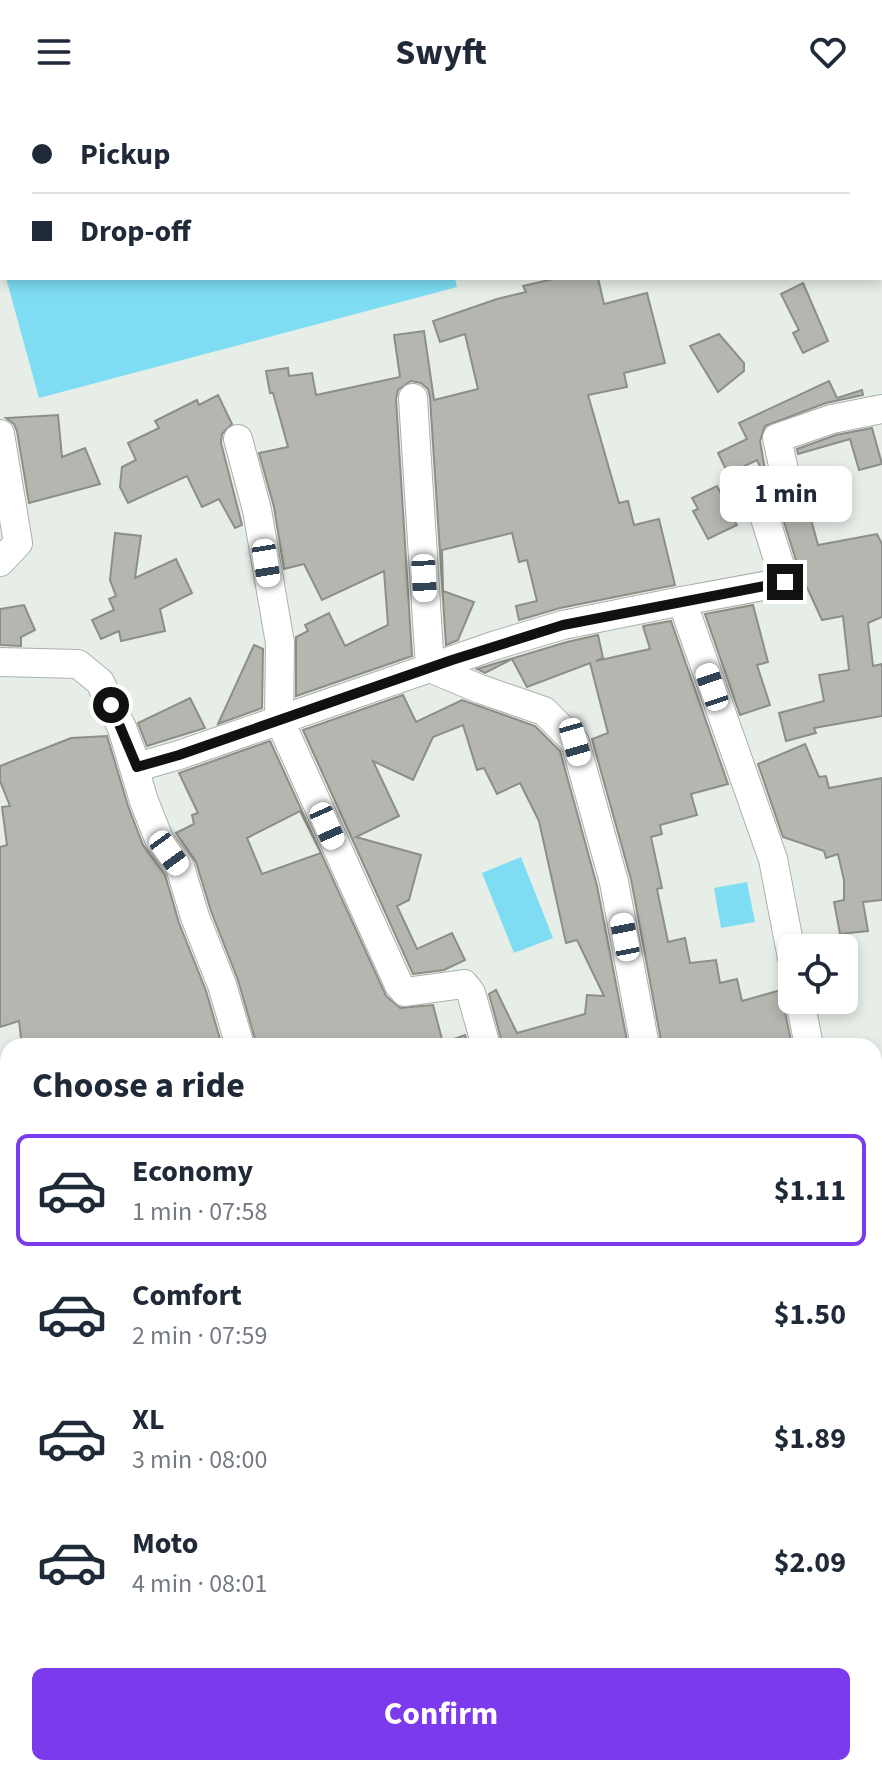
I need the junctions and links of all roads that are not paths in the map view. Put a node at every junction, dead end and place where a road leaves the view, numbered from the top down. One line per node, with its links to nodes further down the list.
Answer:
1 (413, 398): 8 (street)
2 (882, 409): 6 (street)
3 (0, 434): 5 (street)
4 (238, 439): 9 (street)
5 (0, 562)
6 (682, 601): 8 (street); 11 (street)
7 (0, 662): 10 (street)
8 (430, 668): 9 (street); 15 (street)
9 (279, 719): 10 (street); 14 (street)
10 (122, 728): 13 (street)
11 (787, 934)
12 (803, 1014): 16 (street)
13 (238, 1038)
14 (484, 1038)
15 (643, 1038)
16 (807, 1038)

